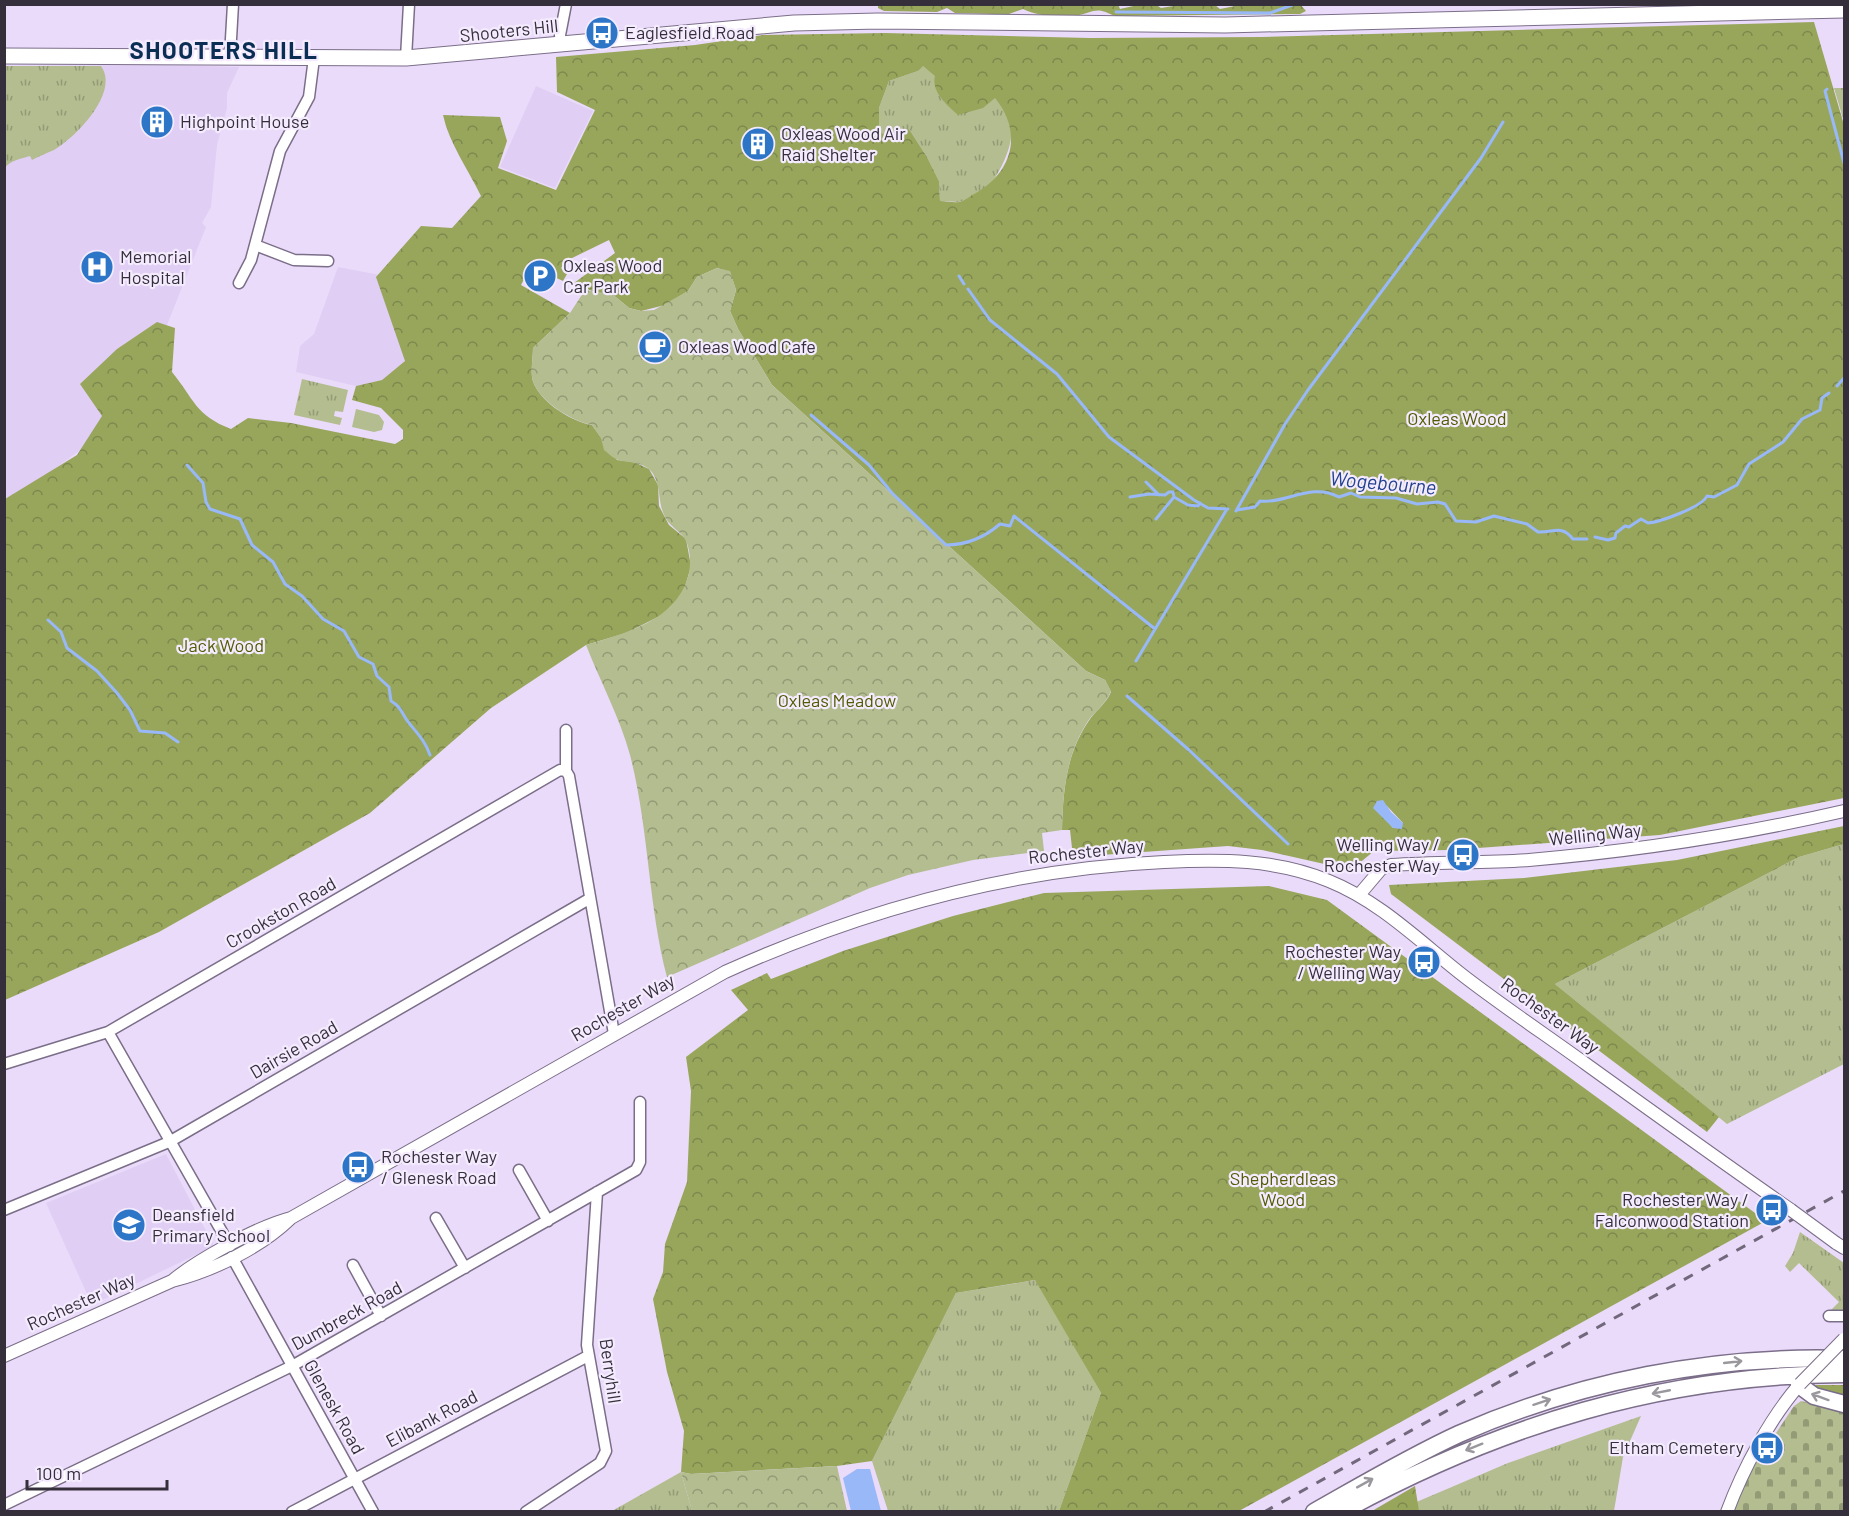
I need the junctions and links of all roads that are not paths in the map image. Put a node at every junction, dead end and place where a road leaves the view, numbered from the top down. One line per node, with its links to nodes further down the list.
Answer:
1 (233, 4): 7 (street)
2 (409, 4): 9 (street)
3 (566, 4): 5 (street)
4 (1845, 10): 5 (main road, Shooters Hill)
5 (561, 45): 9 (main road, Shooters Hill)
6 (4, 56): 7 (main road, Shooters Hill)
7 (230, 56): 8 (main road, Shooters Hill)
8 (314, 58): 9 (main road, Shooters Hill); 10 (street)
9 (406, 58)
10 (255, 245): 11 (street); 12 (street)
11 (328, 261)
12 (238, 283)
13 (566, 730): 14 (street)
14 (566, 771): 17 (street); 18 (street, Crookston Road)
15 (1845, 812): 16 (street, Welling Way)
16 (1359, 895): 19 (street, Rochester Way); 28 (street, Rochester Way, bridge)
17 (589, 899): 19 (street); 22 (street, Dairsie Road)
18 (108, 1032): 20 (street, Crookston Road); 22 (street, Glenesk Road)
19 (614, 1034): 29 (street, Rochester Way)
20 (4, 1064)
21 (640, 1101): 24 (street, Dumbreck Road)
22 (169, 1142): 25 (street, Dairsie Road); 29 (street, Glenesk Road)
23 (519, 1170): 27 (street)
24 (597, 1192): 27 (street, Dumbreck Road); 37 (street, Berryhill)
25 (4, 1210)
26 (436, 1218): 31 (street)
27 (548, 1221): 31 (street, Dumbreck Road)
28 (1840, 1245)
29 (231, 1251): 36 (street, Rochester Way); 39 (street, Glenesk Road)
30 (353, 1265): 32 (street)
31 (465, 1268): 32 (street, Dumbreck Road)
32 (381, 1316): 39 (street, Dumbreck Road)
33 (1829, 1316): 34 (street)
34 (1845, 1316)
35 (1845, 1339): 41 (street, bridge)
36 (4, 1356)
37 (588, 1356): 43 (street, Elibank Road); 47 (street, Berryhill)
38 (1845, 1359): 48 (highway, one-way to 38)
39 (292, 1366): 43 (street, Glenesk Road); 44 (street, Dumbreck Road)
40 (1845, 1374): 49 (highway, one-way to 49)
41 (1799, 1384): 42 (highway, one-way to 41); 50 (street)
42 (1845, 1404)
43 (355, 1478): 45 (street, Elibank Road); 46 (street, Glenesk Road)
44 (4, 1505)
45 (292, 1512)
46 (373, 1512)
47 (526, 1512)
48 (1314, 1512)
49 (1341, 1512)
50 (1727, 1512)

